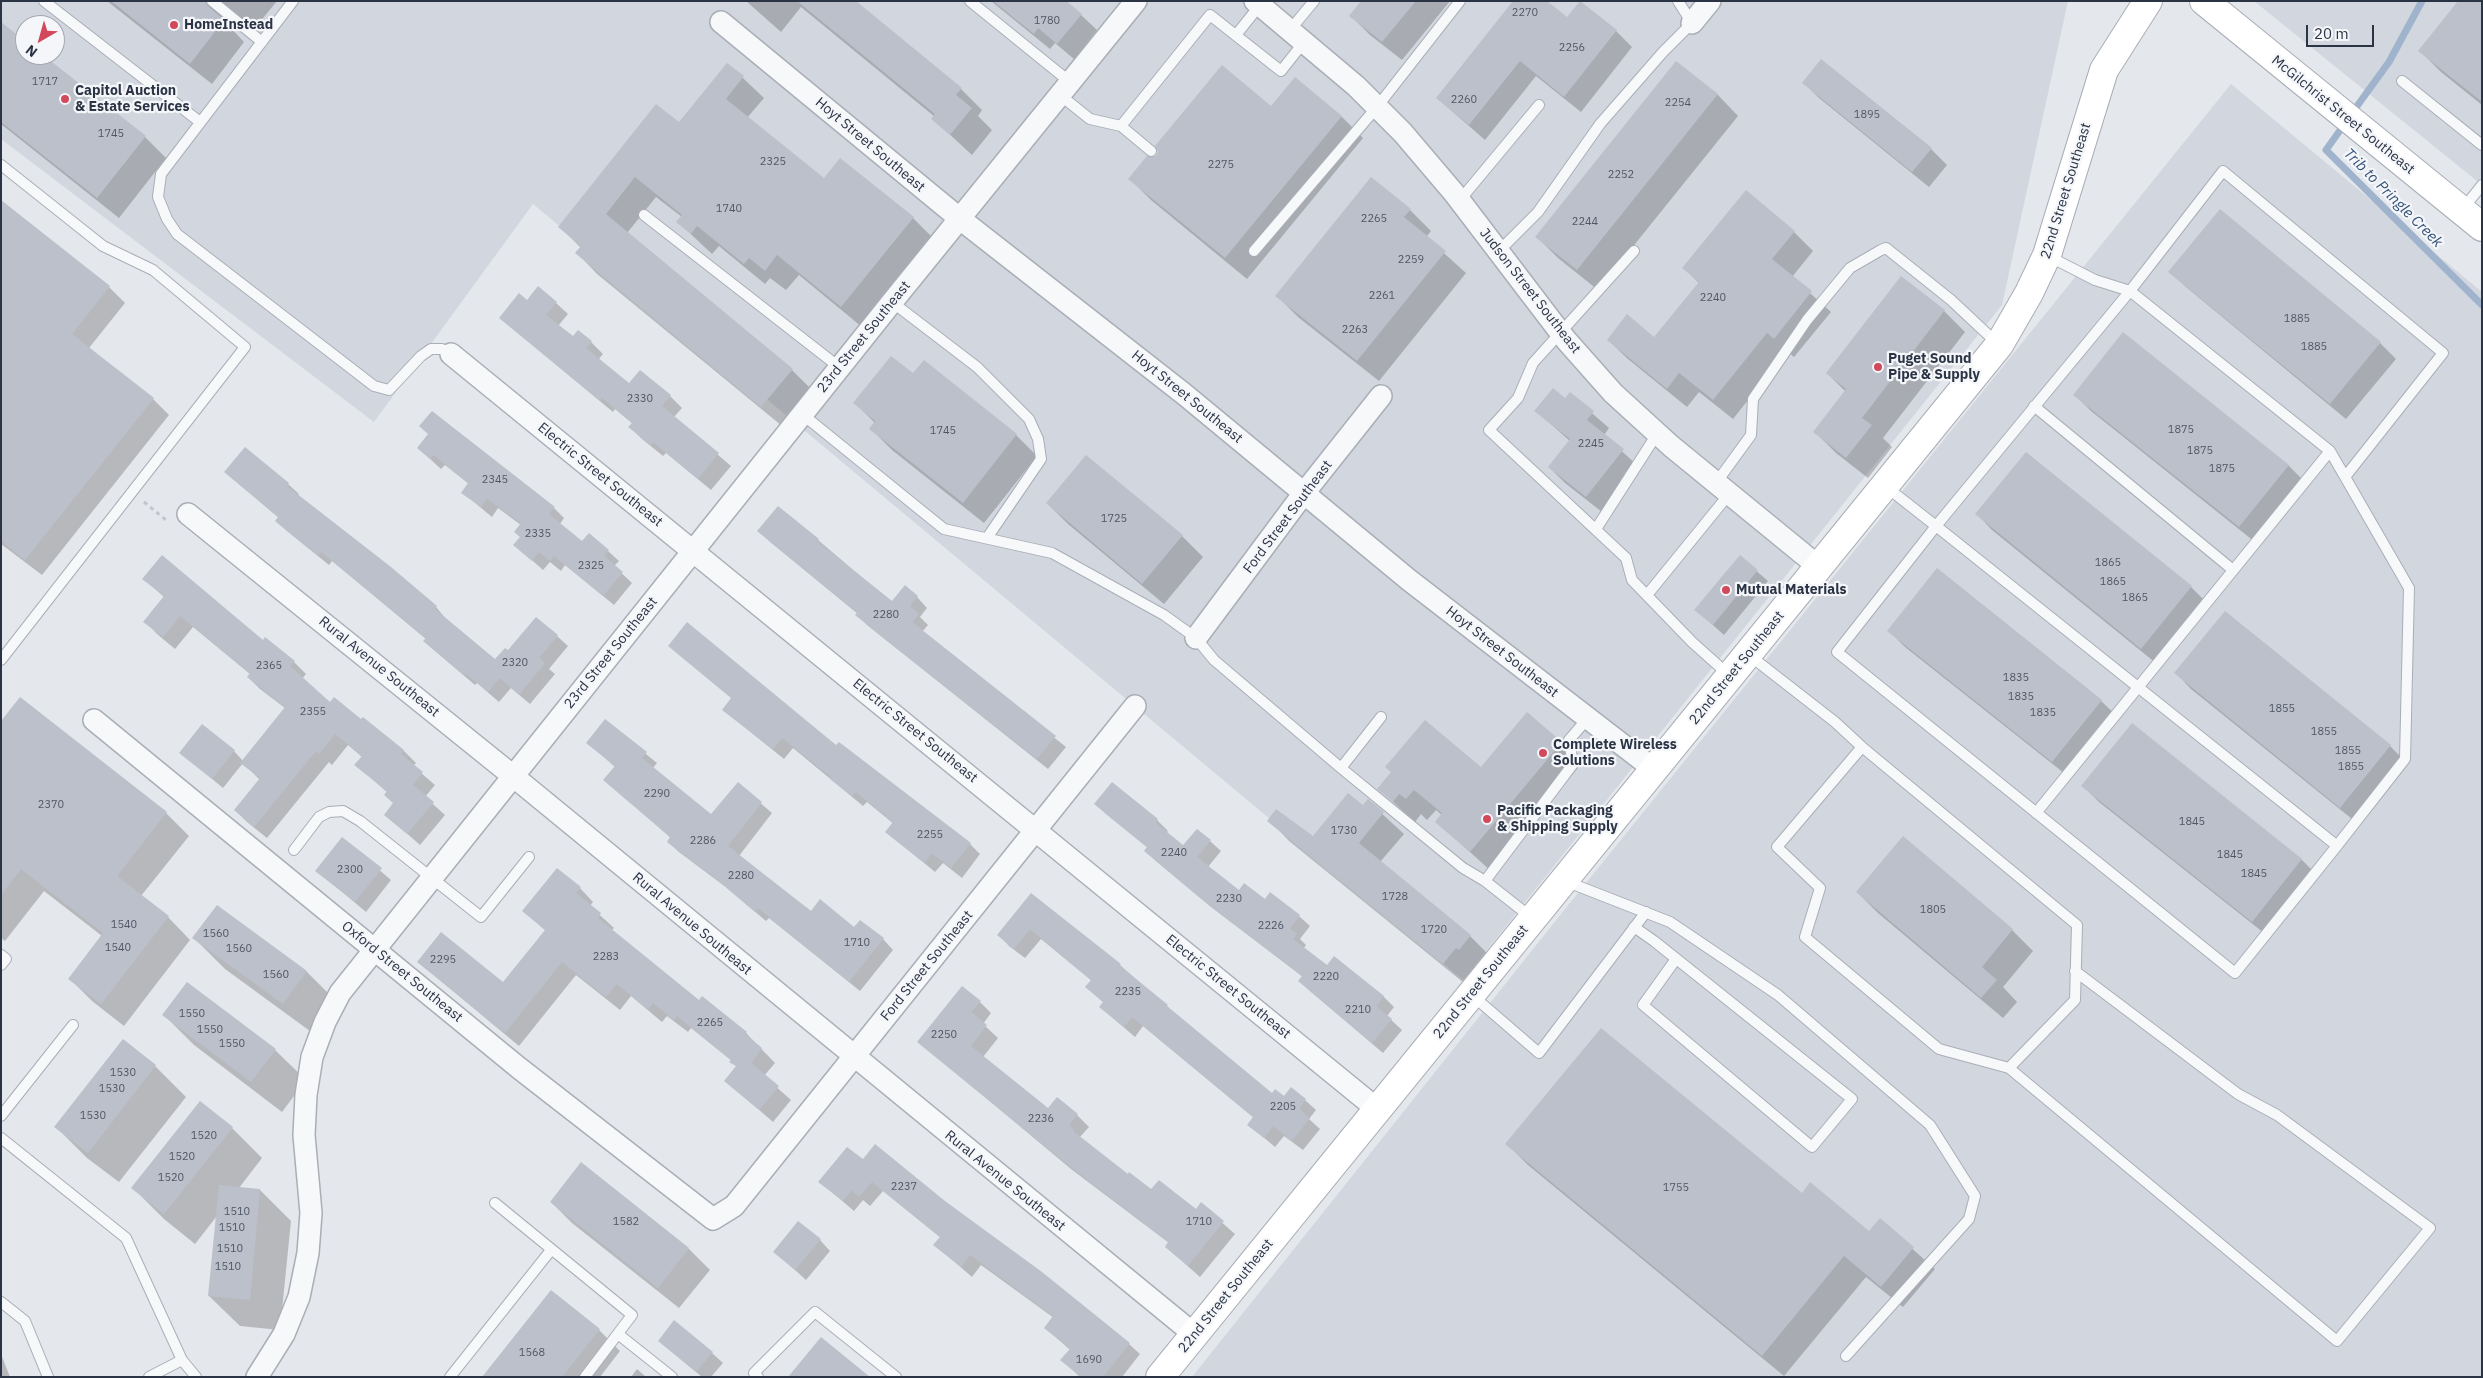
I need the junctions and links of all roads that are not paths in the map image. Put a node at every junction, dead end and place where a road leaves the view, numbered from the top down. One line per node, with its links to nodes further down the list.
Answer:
1 (44, 1): 22 (lane)
2 (212, 1): 17 (lane)
3 (293, 1): 17 (lane)
4 (970, 1): 19 (lane)
5 (1314, 1): 16 (lane)
6 (1460, 1): 21 (lane)
7 (1678, 1): 14 (lane)
8 (1710, 1): 14 (street)
9 (2148, 1): 35 (street, 22nd Street Southeast)
10 (2204, 1): 31 (street, McGilchrist Street Southeast)
11 (1133, 2): 19 (street, 23rd Street Southeast)
12 (1258, 3): 15 (lane); 16 (street, Judson Street Southeast)
13 (721, 22): 30 (street, Hoyt Street Southeast)
14 (1692, 23): 34 (lane)
15 (1236, 35): 16 (lane); 23 (lane)
16 (1297, 36): 21 (street, Judson Street Southeast)
17 (262, 42): 22 (lane)
18 (2402, 80): 24 (lane)
19 (1065, 88): 23 (lane); 30 (street, 23rd Street Southeast)
20 (1538, 105): 28 (lane)
21 (1377, 107): 28 (street, Judson Street Southeast); 32 (lane)
22 (200, 122): 40 (lane)
23 (1121, 126): 25 (lane)
24 (2482, 145)
25 (1151, 151)
26 (1, 165): 61 (lane)
27 (2482, 185): 31 (lane)
28 (1460, 200): 34 (street, Judson Street Southeast)
29 (644, 215): 41 (lane)
30 (959, 218): 37 (street, 23rd Street Southeast); 50 (street, Hoyt Street Southeast)
31 (2472, 219)
32 (1254, 251)
33 (1634, 251): 38 (lane)
34 (1498, 252): 38 (street, Judson Street Southeast)
35 (2047, 256): 36 (lane); 39 (street, 22nd Street Southeast)
36 (2130, 291): 43 (lane); 46 (lane); 47 (lane)
37 (892, 302): 41 (street, 23rd Street Southeast); 54 (lane)
38 (1560, 332): 45 (street, Judson Street Southeast); 53 (lane)
39 (1999, 345): 48 (street, 22nd Street Southeast); 49 (lane)
40 (451, 354): 55 (street, Electric Street Southeast)
41 (839, 367): 44 (street, 23rd Street Southeast)
42 (1381, 396): 50 (street, Ford Street Southeast)
43 (2034, 406): 52 (lane); 57 (lane)
44 (802, 414): 54 (lane); 55 (street, 23rd Street Southeast)
45 (1657, 434): 49 (street, Judson Street Southeast); 53 (lane)
46 (2330, 451): 47 (lane); 57 (lane)
47 (2345, 477): 74 (lane)
48 (1885, 486): 52 (lane); 56 (street, 22nd Street Southeast)
49 (1723, 488): 56 (street, Judson Street Southeast); 58 (lane)
50 (1304, 493): 59 (street, Ford Street Southeast); 66 (street, Hoyt Street Southeast)
51 (188, 514): 71 (street, Rural Avenue Southeast)
52 (1936, 526): 63 (lane); 72 (lane)
53 (1596, 529): 58 (lane)
54 (987, 538): 59 (lane)
55 (693, 551): 71 (street, 23rd Street Southeast); 73 (street, Electric Street Southeast)
56 (1819, 567): 60 (street, 22nd Street Southeast)
57 (2233, 570): 63 (lane)
58 (1647, 595): 62 (lane)
59 (1196, 638): 69 (lane)
60 (1748, 655): 62 (street, 22nd Street Southeast); 68 (lane)
61 (1, 660)
62 (1730, 676): 70 (street, 22nd Street Southeast)
63 (2139, 686): 72 (lane); 74 (lane)
64 (1135, 706): 73 (street, Ford Street Southeast)
65 (1381, 717): 69 (lane)
66 (1588, 718): 70 (street, Hoyt Street Southeast); 78 (lane)
67 (94, 720): 83 (street, Oxford Street Southeast)
68 (1862, 748): 87 (lane); 91 (lane)
69 (1341, 768): 78 (lane)
70 (1655, 770): 79 (street, 22nd Street Southeast)
71 (513, 776): 77 (street, 23rd Street Southeast); 90 (street, Rural Avenue Southeast)
72 (2036, 813): 74 (lane)
73 (1036, 830): 90 (street, Ford Street Southeast); 92 (street, Electric Street Southeast)
74 (2336, 845)
75 (294, 850): 77 (lane)
76 (529, 857): 77 (lane)
77 (431, 877): 83 (street, 23rd Street Southeast)
78 (1485, 881): 81 (lane)
79 (1564, 881): 80 (lane); 81 (street, 22nd Street Southeast)
80 (1646, 912): 82 (lane); 101 (lane)
81 (1533, 919): 88 (street, 22nd Street Southeast)
82 (1634, 928): 85 (lane); 88 (lane)
83 (373, 949): 96 (street, Oxford Street Southeast); 106 (street, 23rd Street Southeast)
84 (1, 955): 86 (lane)
85 (1676, 958): 85 (lane)
86 (1, 965)
87 (2075, 971): 91 (lane); 91 (lane)
88 (1471, 994): 92 (street, 22nd Street Southeast)
89 (72, 1025): 93 (lane)
90 (854, 1058): 96 (street, Ford Street Southeast); 100 (street, Rural Avenue Southeast)
91 (2009, 1068)
92 (1377, 1109): 100 (street, 22nd Street Southeast)
93 (1, 1116)
94 (1, 1138): 102 (lane)
95 (495, 1203): 97 (lane)
96 (713, 1219)
97 (551, 1250): 99 (lane); 107 (lane)
98 (1, 1302): 103 (lane)
99 (618, 1334): 108 (lane); 109 (lane)
100 (1195, 1335): 112 (street, 22nd Street Southeast)
101 (1846, 1356)
102 (182, 1360): 104 (lane); 105 (lane)
103 (48, 1377)
104 (149, 1377)
105 (196, 1377)
106 (257, 1377)
107 (450, 1377)
108 (585, 1377)
109 (672, 1377)
110 (758, 1377): 111 (lane)
111 (896, 1377)
112 (1160, 1377)

